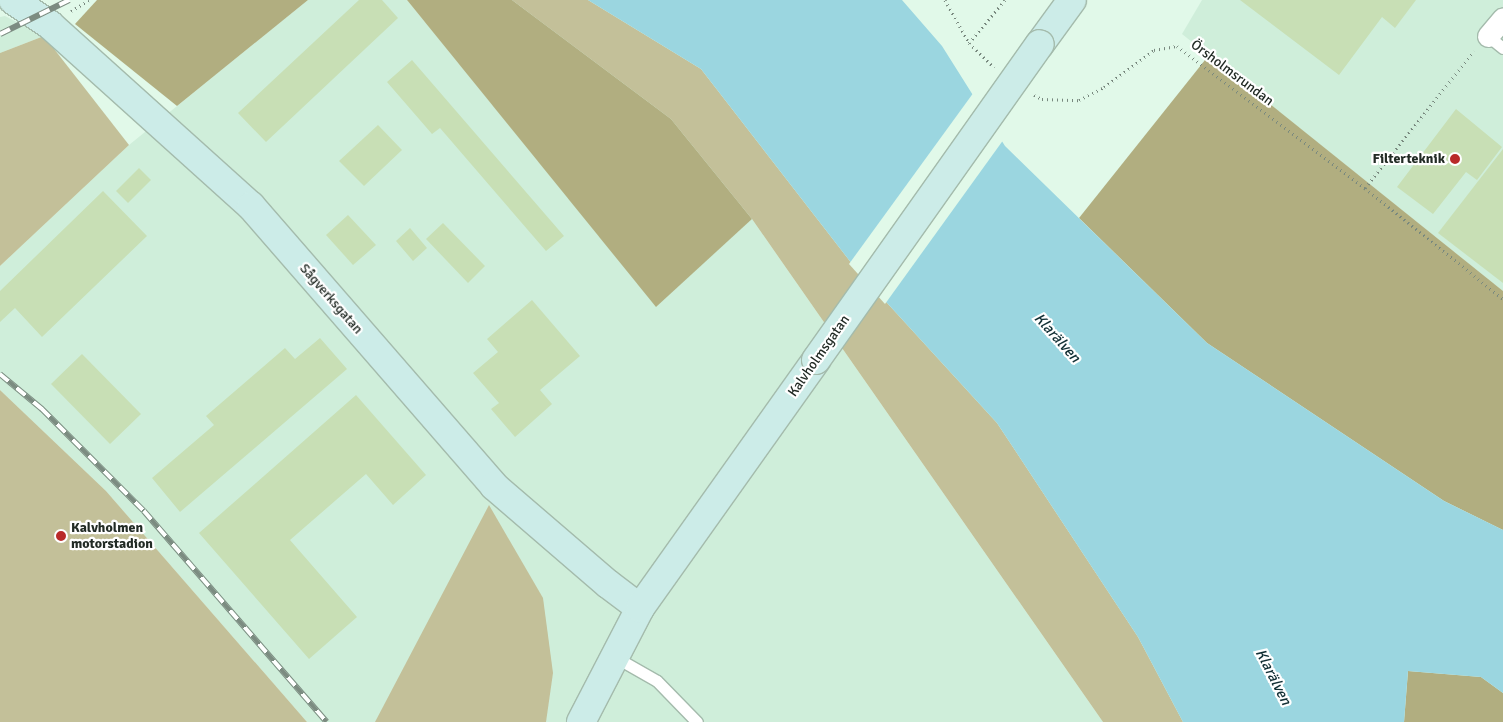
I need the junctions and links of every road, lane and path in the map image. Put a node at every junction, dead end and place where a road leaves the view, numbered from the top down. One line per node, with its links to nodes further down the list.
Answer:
1 (13, 0): 12 (street, Sågverksgatan)
2 (945, 0): 7 (path)
3 (1005, 0): 7 (path)
4 (1072, 0): 12 (street, Kalvholmsgatan, bridge)
5 (1503, 18): 6 (street)
6 (1496, 42): 10 (path)
7 (969, 43): 8 (path)
8 (1002, 74)
9 (1025, 90): 10 (path, Örsholmsrundan)
10 (1365, 188): 11 (path, Örsholmsrundan)
11 (1503, 300)
12 (640, 608): 13 (street, Kalvholmsgatan)
13 (614, 656): 14 (street, Kalvholmsgatan); 15 (lane)
14 (581, 722)
15 (697, 722)

